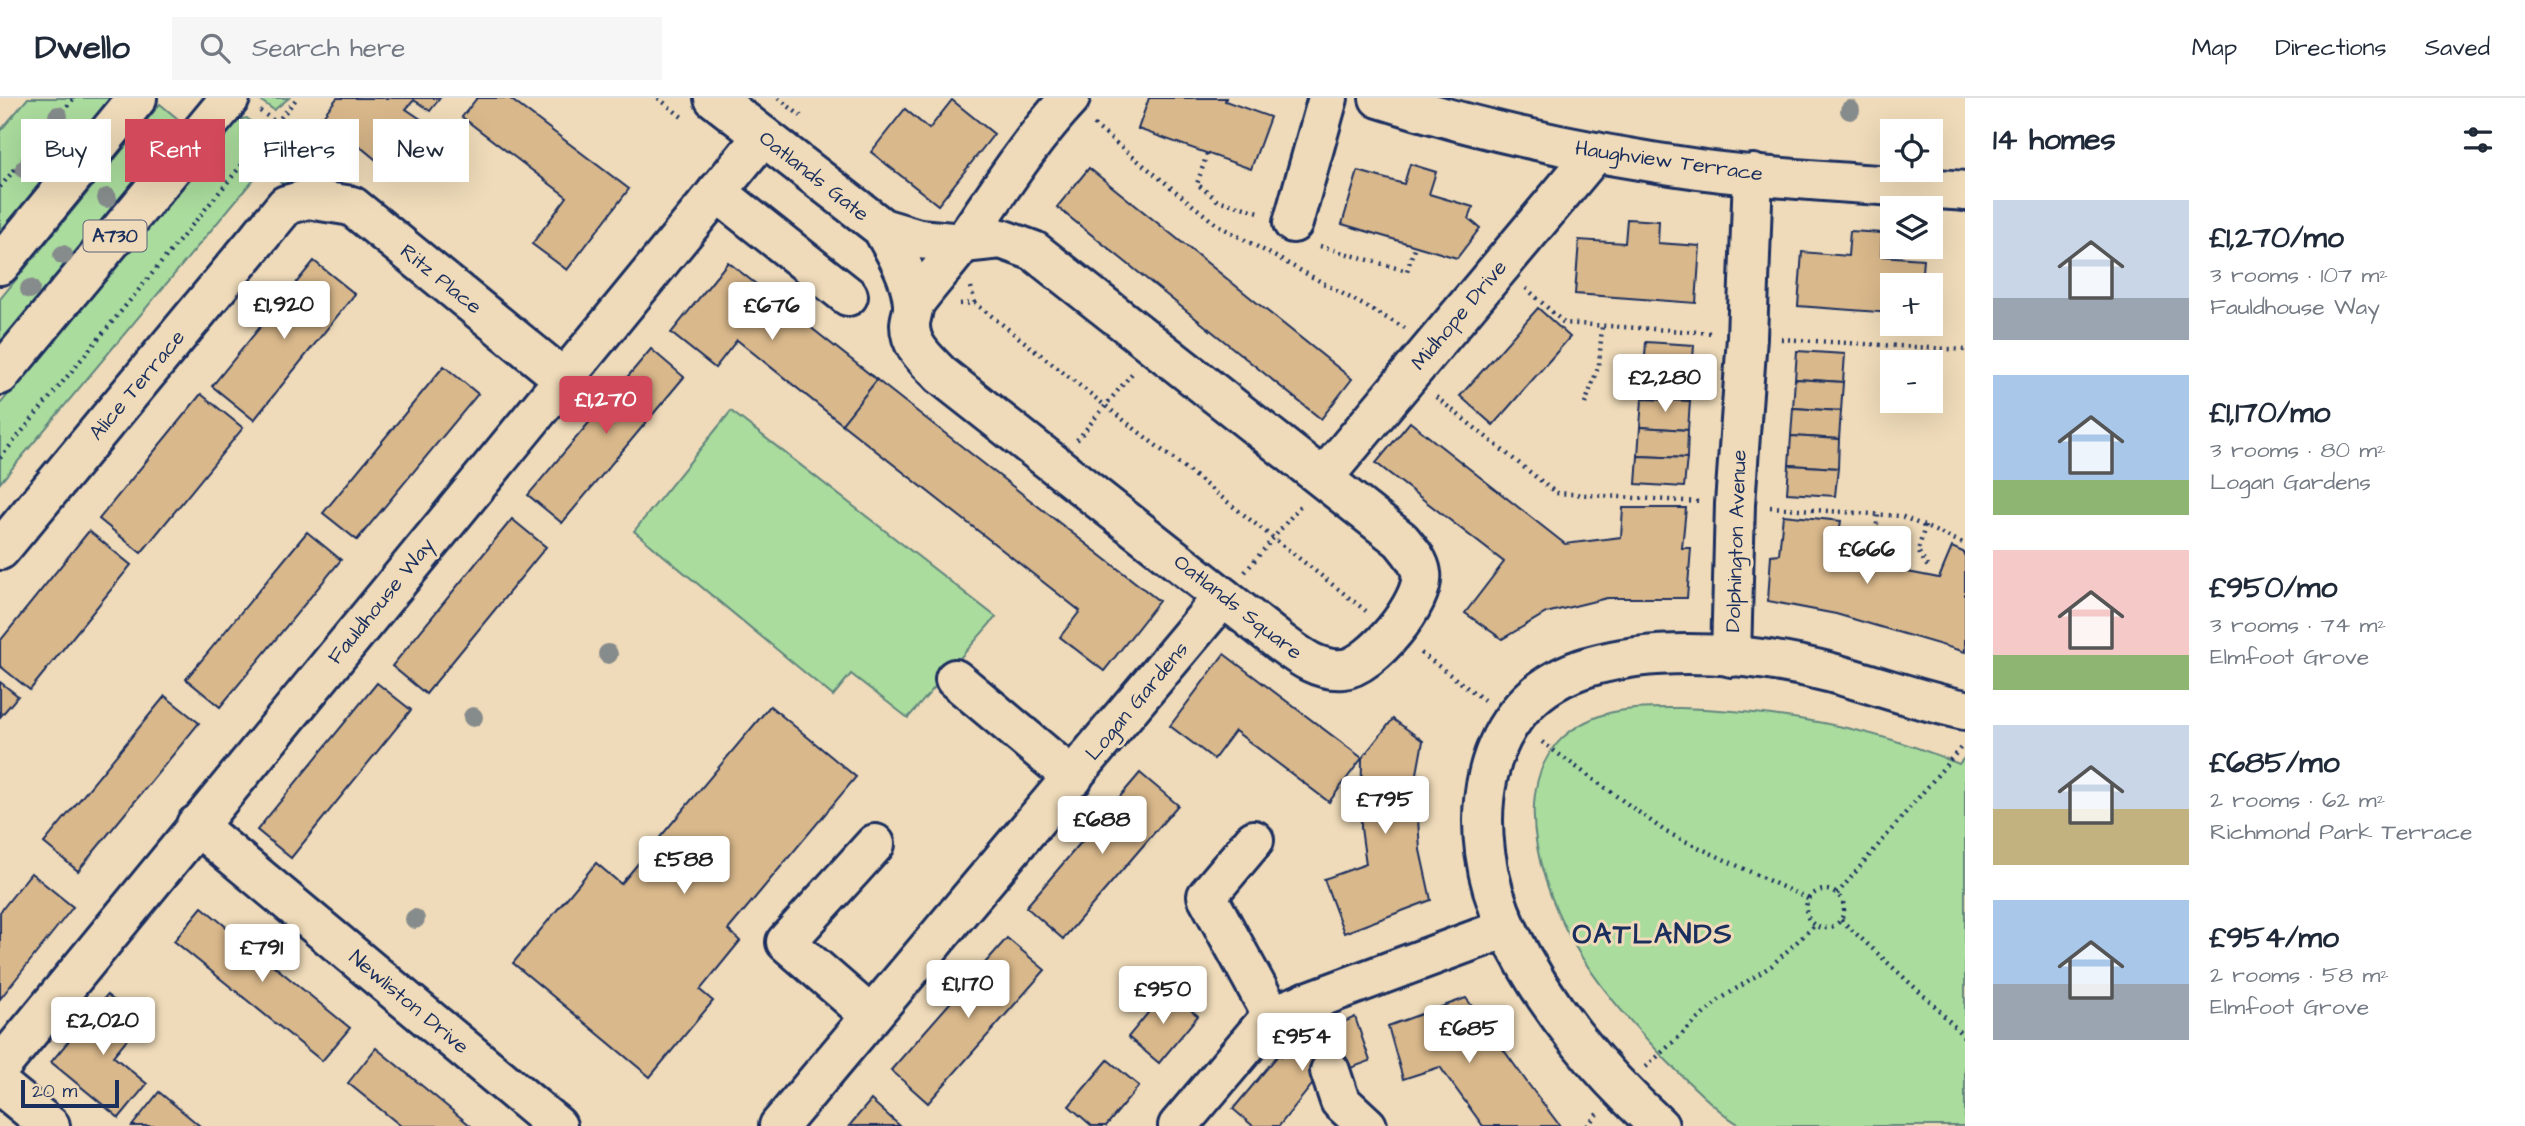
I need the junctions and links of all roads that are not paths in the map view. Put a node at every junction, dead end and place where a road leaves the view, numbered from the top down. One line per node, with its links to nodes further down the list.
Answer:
1 (137, 98): 16 (street)
2 (714, 98): 7 (street, Oatlands Gate)
3 (1328, 98): 13 (street)
4 (1378, 98): 8 (street, Haughview Terrace)
5 (240, 101): 19 (street, A730)
6 (1053, 104): 15 (street)
7 (763, 136): 11 (street, Fauldhouse Way); 14 (street, Oatlands Gate)
8 (1596, 152): 9 (street, Haughview Terrace); 21 (street, Midhope Drive)
9 (1753, 174): 10 (street, Haughview Terrace); 24 (street, Dolphington Avenue)
10 (1965, 191)
11 (717, 192): 17 (street); 20 (street, Fauldhouse Way)
12 (308, 199): 20 (street, Ritz Place); 22 (street, Alice Terrace)
13 (1293, 223)
14 (882, 229): 15 (street, Oatlands Square); 18 (street, Oatlands Square)
15 (963, 243): 18 (street); 21 (street, Oatlands Square)
16 (0, 265)
17 (848, 296)
18 (913, 304): 23 (street, Oatlands Square)
19 (0, 375)
20 (564, 379): 28 (street, Fauldhouse Way)
21 (1323, 478): 23 (street, Oatlands Square)
22 (0, 550)
23 (1223, 597): 27 (street, Logan Gardens)
24 (1731, 657): 26 (street); 31 (street)
25 (955, 679): 27 (street)
26 (1965, 710)
27 (1073, 778): 32 (street, Logan Gardens)
28 (197, 825): 34 (street, Fauldhouse Way); 39 (street, Newliston Drive)
29 (1254, 840): 33 (street)
30 (874, 844): 32 (street)
31 (1507, 928): 33 (street); 37 (street)
32 (872, 1016): 40 (street, Logan Gardens)
33 (1298, 1017): 41 (street)
34 (0, 1067)
35 (1330, 1071): 42 (street)
36 (0, 1085): 38 (street)
37 (1651, 1123)
38 (50, 1126)
39 (557, 1126)
40 (779, 1126)
41 (1178, 1126)
42 (1367, 1126)

